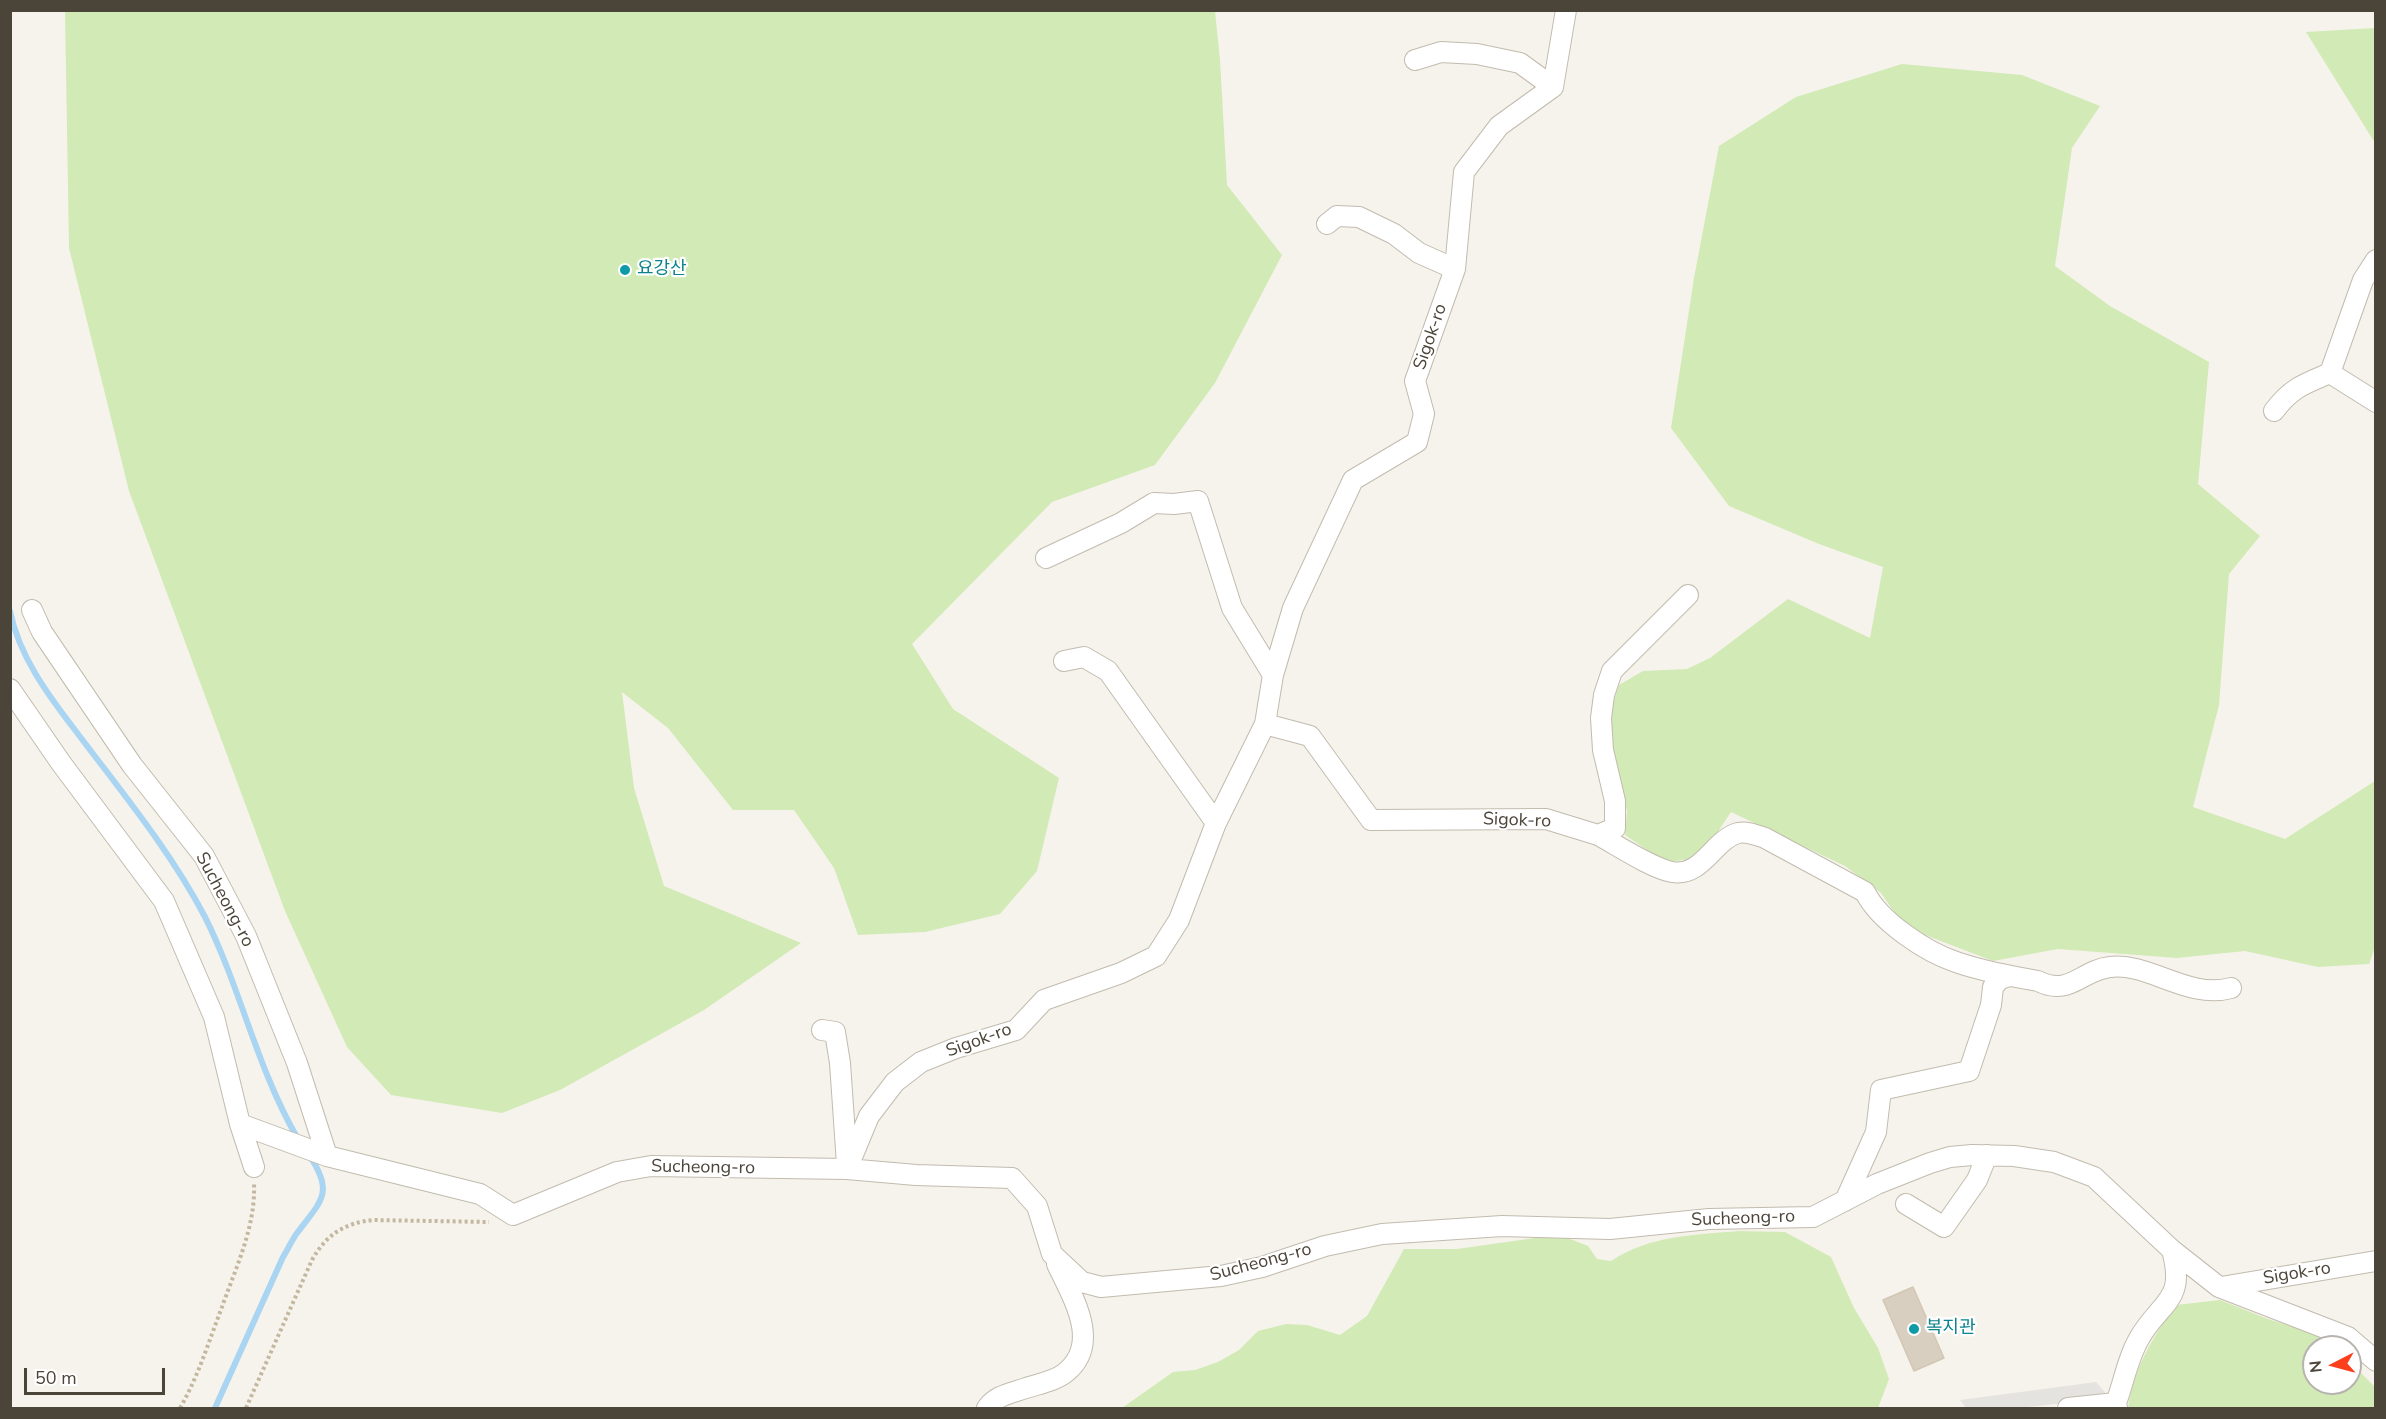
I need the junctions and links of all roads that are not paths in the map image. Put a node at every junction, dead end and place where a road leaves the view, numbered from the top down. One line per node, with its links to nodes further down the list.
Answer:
1 (1566, 10): 3 (street)
2 (1415, 60): 3 (street)
3 (1553, 87): 6 (street, Sigok-ro)
4 (1327, 224): 6 (street)
5 (2376, 260): 7 (street)
6 (1455, 269): 14 (street, Sigok-ro)
7 (2330, 373): 8 (street); 9 (street)
8 (2376, 402)
9 (2274, 411)
10 (1046, 558): 14 (street)
11 (1688, 595): 18 (street)
12 (32, 610): 23 (street, Sucheong-ro)
13 (1065, 661): 17 (street)
14 (1273, 675): 16 (street, Sigok-ro)
15 (10, 688): 22 (street)
16 (1265, 724): 17 (street, Sigok-ro); 18 (street, Sigok-ro)
17 (1216, 823): 26 (street, Sigok-ro)
18 (1598, 835): 19 (street)
19 (2010, 976): 20 (street); 27 (street)
20 (2231, 988)
21 (822, 1030): 26 (street)
22 (247, 1127): 23 (street); 25 (street)
23 (323, 1155): 26 (street, Sucheong-ro)
24 (1987, 1155): 27 (street, Sucheong-ro); 28 (street); 29 (street, Sucheong-ro)
25 (254, 1167)
26 (847, 1170): 30 (street, Sucheong-ro)
27 (1845, 1201): 30 (street, Sucheong-ro)
28 (1906, 1204)
29 (2172, 1250): 32 (street, Sucheong-ro); 34 (street)
30 (1053, 1254): 35 (street, Sucheong-ro)
31 (2376, 1261): 32 (street, Sigok-ro)
32 (2219, 1287): 33 (street, Sucheong-ro)
33 (2376, 1361)
34 (2116, 1406): 36 (street)
35 (987, 1408)
36 (2068, 1408)

